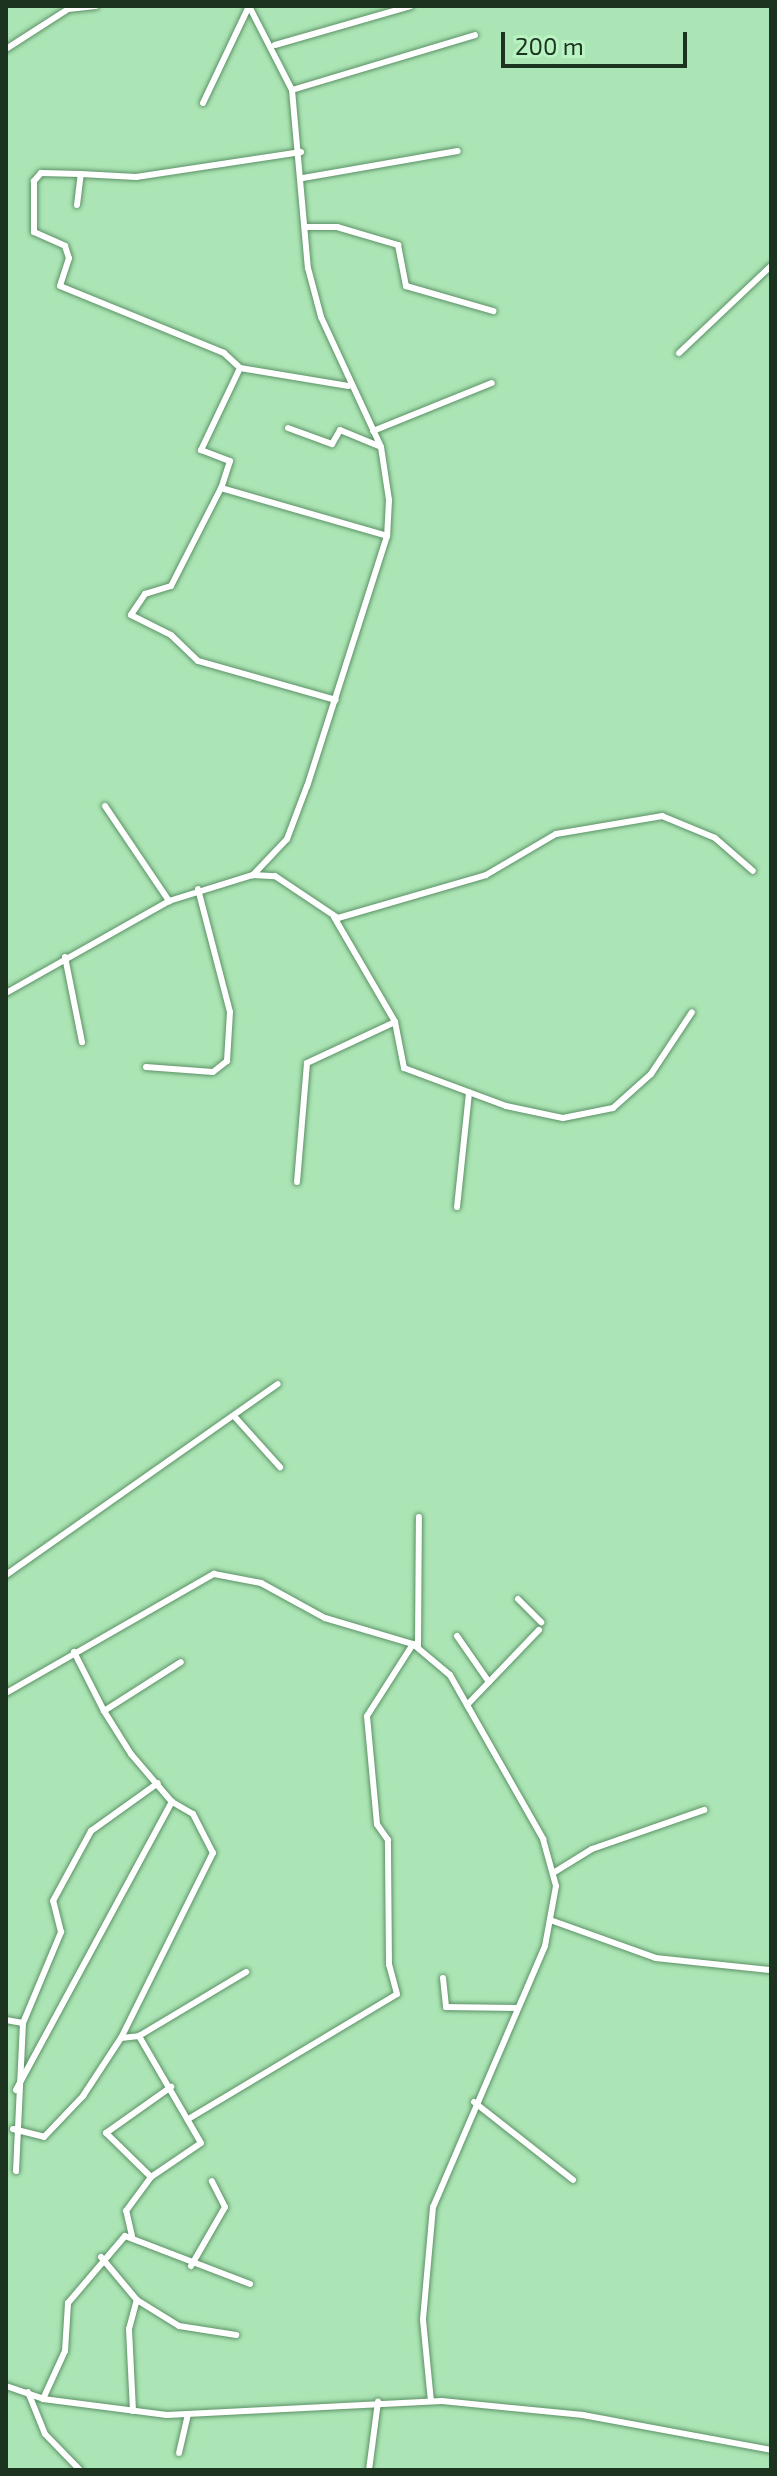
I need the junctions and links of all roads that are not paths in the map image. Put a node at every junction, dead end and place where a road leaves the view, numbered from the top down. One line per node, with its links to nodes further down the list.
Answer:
1 (96, 6): 6 (street)
2 (249, 6): 5 (street); 8 (street)
3 (411, 6): 5 (street)
4 (475, 35): 7 (street)
5 (275, 45): 7 (street)
6 (6, 49)
7 (292, 90): 10 (street)
8 (203, 103)
9 (458, 151): 12 (street)
10 (301, 152): 11 (street); 12 (street)
11 (81, 174): 13 (street); 18 (street)
12 (303, 178): 14 (street)
13 (77, 205)
14 (307, 227): 16 (street); 20 (street)
15 (771, 266): 17 (street)
16 (493, 311)
17 (679, 353)
18 (240, 368): 20 (street); 24 (street)
19 (492, 383): 22 (street)
20 (349, 386): 22 (street)
21 (288, 428): 23 (street)
22 (373, 431): 23 (street)
23 (381, 447): 25 (street)
24 (221, 488): 25 (street); 26 (street)
25 (387, 536): 26 (street)
26 (336, 700): 28 (street)
27 (105, 806): 33 (street)
28 (272, 859): 30 (street); 31 (street)
29 (753, 871): 34 (street)
30 (253, 875): 31 (street); 32 (street)
31 (275, 876): 34 (street)
32 (198, 889): 33 (street); 40 (street)
33 (169, 901): 35 (street)
34 (334, 917): 38 (street)
35 (65, 957): 36 (street); 39 (street)
36 (6, 993)
37 (692, 1012): 41 (street)
38 (395, 1022): 41 (street); 42 (street)
39 (82, 1042)
40 (146, 1067)
41 (469, 1093): 43 (street)
42 (297, 1182)
43 (457, 1207)
44 (278, 1384): 45 (street)
45 (234, 1416): 46 (street); 48 (street)
46 (280, 1467)
47 (419, 1517): 51 (street)
48 (6, 1575)
49 (518, 1599): 54 (street)
50 (457, 1636): 54 (street)
51 (415, 1645): 52 (street); 56 (street); 74 (street)
52 (74, 1652): 55 (street); 57 (street)
53 (181, 1662): 57 (street)
54 (489, 1682): 56 (street)
55 (6, 1693)
56 (467, 1705): 61 (street)
57 (104, 1711): 58 (street)
58 (158, 1783): 59 (street); 68 (street)
59 (172, 1802): 70 (street); 72 (street)
60 (704, 1810): 61 (street)
61 (553, 1873): 62 (street)
62 (553, 1921): 63 (street); 66 (street)
63 (771, 1970)
64 (246, 1972): 69 (street)
65 (443, 1978): 66 (street)
66 (516, 2008): 73 (street)
67 (6, 2020): 68 (street)
68 (23, 2023): 72 (street)
69 (139, 2036): 70 (street); 71 (street)
70 (121, 2038): 75 (street)
71 (171, 2087): 74 (street); 77 (street)
72 (15, 2090): 75 (street)
73 (474, 2102): 78 (street); 89 (street)
74 (190, 2118): 77 (street)
75 (13, 2129): 76 (street)
76 (16, 2171)
77 (151, 2177): 80 (street)
78 (573, 2180)
79 (212, 2181): 82 (street)
80 (132, 2236): 81 (street); 82 (street)
81 (101, 2257): 84 (street); 88 (street)
82 (191, 2266): 83 (street)
83 (250, 2284)
84 (137, 2300): 85 (street); 91 (street)
85 (236, 2335)
86 (6, 2386): 87 (street)
87 (28, 2392): 88 (street); 95 (street)
88 (43, 2399): 91 (street)
89 (431, 2401): 90 (street); 93 (street)
90 (378, 2402): 92 (street); 96 (street)
91 (133, 2411): 92 (street)
92 (188, 2415): 94 (street)
93 (771, 2450)
94 (179, 2453)
95 (80, 2470)
96 (369, 2470)

